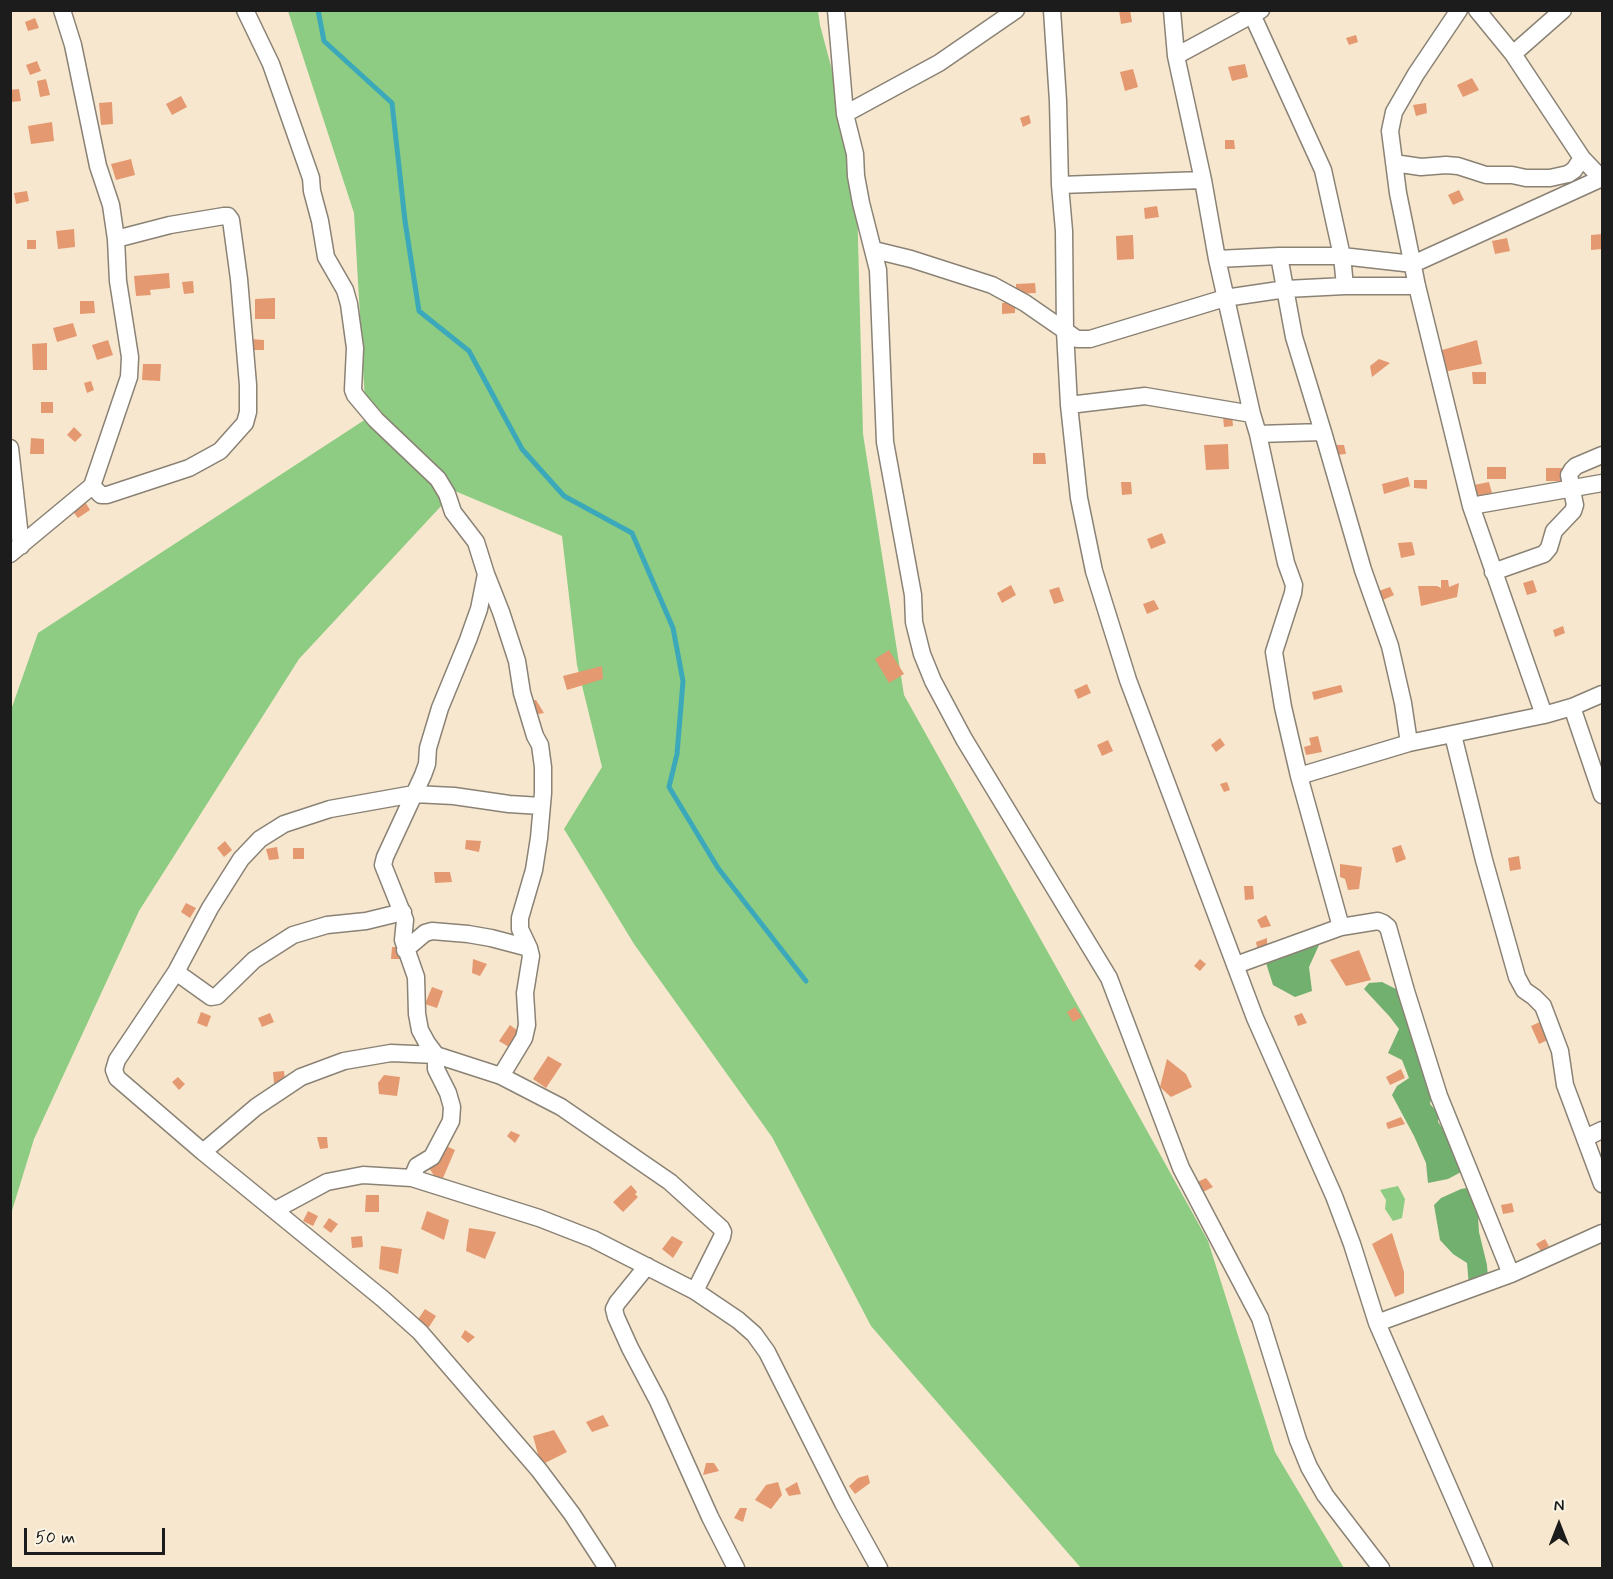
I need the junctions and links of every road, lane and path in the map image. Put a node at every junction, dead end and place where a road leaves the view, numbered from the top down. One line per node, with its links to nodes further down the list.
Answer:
1 (62, 10): 19 (street)
2 (245, 10): 42 (street)
3 (836, 10): 13 (street)
4 (1016, 10): 13 (street)
5 (1052, 10): 18 (street)
6 (1172, 10): 12 (street)
7 (1459, 10): 15 (street)
8 (1477, 10): 11 (street)
9 (1563, 10): 11 (street)
10 (1255, 12): 12 (street); 22 (street)
11 (1513, 54): 14 (street)
12 (1176, 56): 17 (street)
13 (845, 114): 20 (street)
14 (1582, 159): 15 (street); 16 (street)
15 (1394, 163): 24 (street)
16 (1602, 178): 24 (street)
17 (1203, 180): 18 (street); 23 (street)
18 (1060, 185): 29 (street)
19 (116, 239): 37 (street); 37 (street)
20 (874, 250): 29 (street); 74 (street)
21 (1279, 256): 22 (street); 23 (street); 27 (street)
22 (1342, 256): 24 (street); 26 (street)
23 (1217, 260): 28 (street)
24 (1413, 264): 25 (street)
25 (1417, 285): 26 (street); 39 (street)
26 (1345, 286): 27 (street)
27 (1286, 289): 28 (street); 32 (street)
28 (1225, 298): 29 (street); 31 (street)
29 (1065, 332): 30 (street)
30 (1068, 405): 31 (street); 56 (street)
31 (1252, 414): 33 (street)
32 (1323, 432): 33 (street); 47 (street)
33 (1258, 434): 48 (street)
34 (10, 448): 40 (street)
35 (1602, 455): 38 (street)
36 (1602, 483): 38 (street)
37 (92, 486): 40 (street)
38 (1571, 488): 39 (street); 41 (street)
39 (1471, 506): 41 (street)
40 (16, 550)
41 (1493, 572): 45 (street)
42 (486, 574): 49 (street); 51 (street)
43 (1602, 694): 44 (street)
44 (1572, 707): 45 (street); 50 (street)
45 (1544, 715): 46 (street)
46 (1453, 735): 47 (street); 61 (street)
47 (1409, 743): 48 (street)
48 (1299, 776): 53 (street)
49 (414, 794): 51 (street); 52 (street); 57 (street)
50 (1602, 795)
51 (541, 806): 54 (street)
52 (403, 912): 55 (street); 57 (street)
53 (1341, 927): 56 (street); 68 (street)
54 (529, 948): 55 (street); 59 (street)
55 (405, 950): 58 (street)
56 (1236, 965): 70 (street)
57 (176, 972): 62 (street)
58 (436, 1055): 59 (street); 62 (street); 63 (street)
59 (501, 1076): 69 (street)
60 (1602, 1130): 61 (street)
61 (1585, 1138): 64 (street)
62 (203, 1152): 65 (street)
63 (412, 1178): 65 (street); 67 (street)
64 (1602, 1184)
65 (274, 1210): 71 (street)
66 (1602, 1233): 68 (street)
67 (647, 1266): 69 (street); 72 (street)
68 (1511, 1274): 70 (street)
69 (695, 1291): 73 (street)
70 (1377, 1323): 75 (street)
71 (607, 1569)
72 (736, 1569)
73 (879, 1569)
74 (1381, 1569)
75 (1484, 1569)

